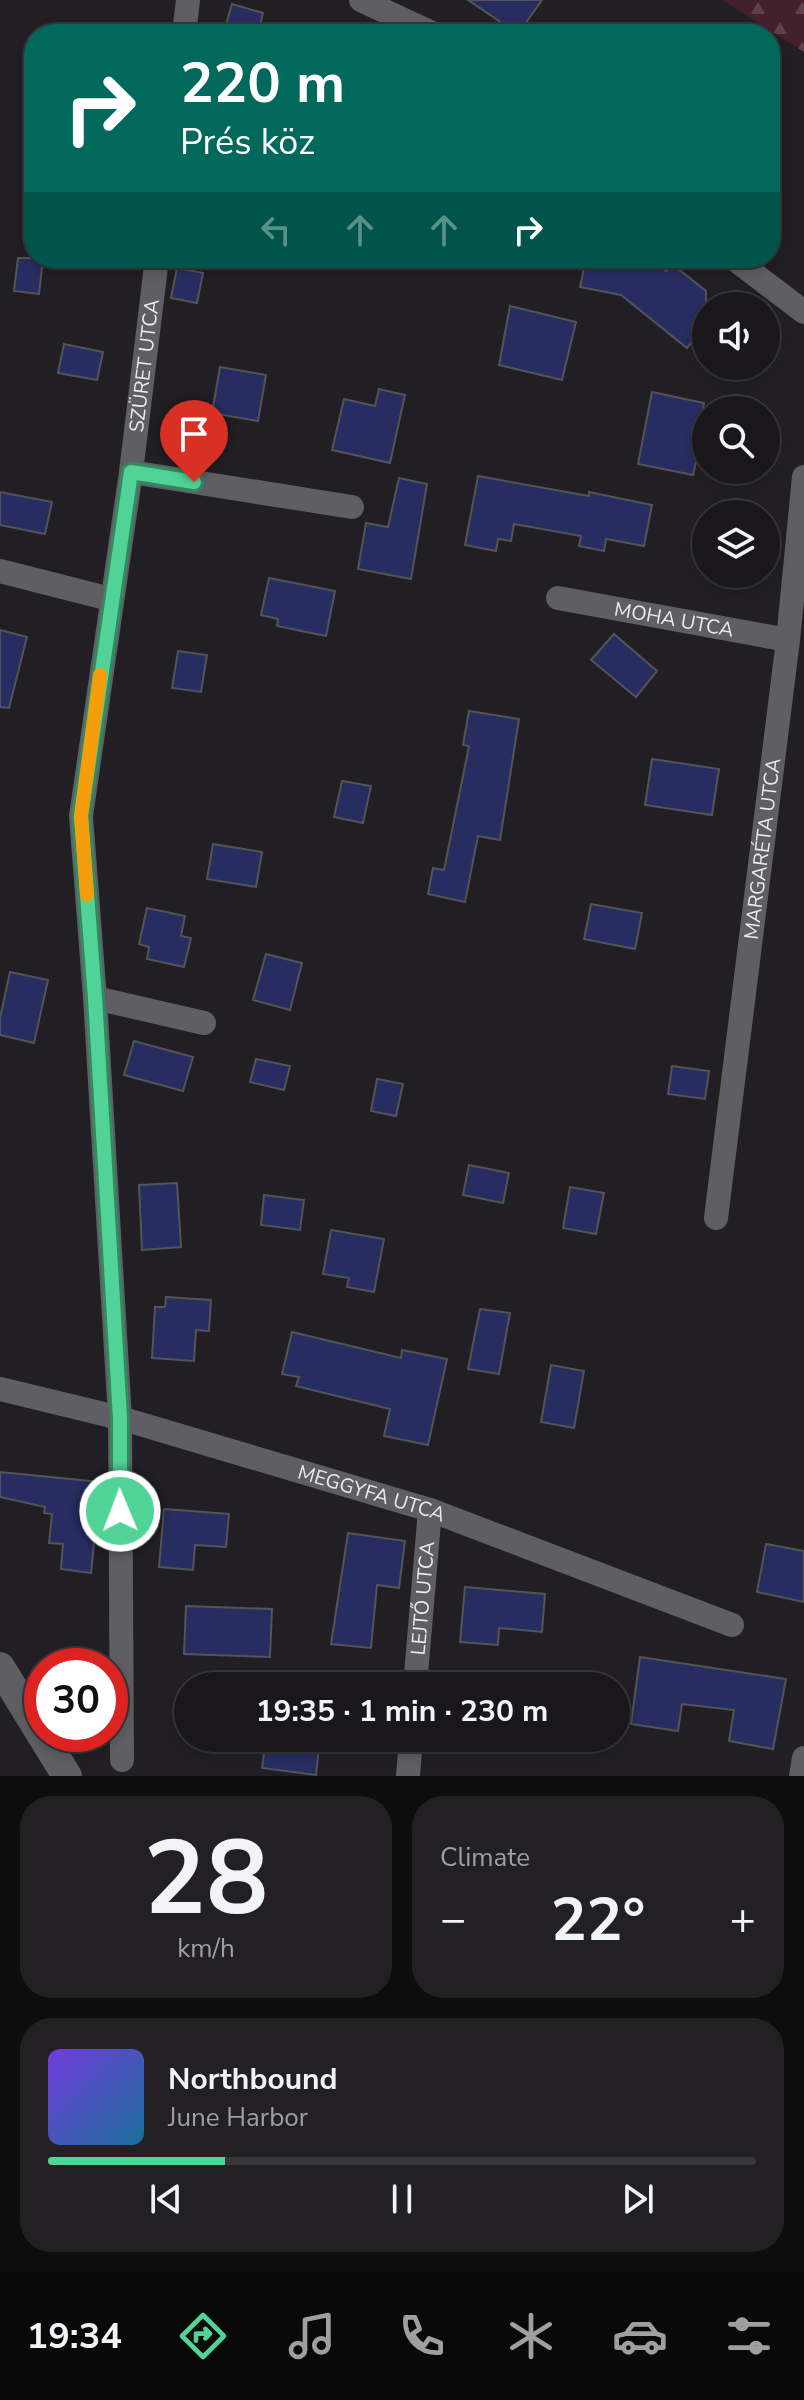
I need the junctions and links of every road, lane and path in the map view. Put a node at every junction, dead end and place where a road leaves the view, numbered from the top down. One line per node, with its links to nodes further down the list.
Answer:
1 (188, 0): 3 (street)
2 (361, 0): 4 (street)
3 (185, 24)
4 (413, 24)
5 (156, 268): 8 (street, SZÜRET UTCA)
6 (746, 268): 7 (street)
7 (804, 312)
8 (131, 472): 10 (street); 13 (street, SZÜRET UTCA)
9 (804, 477): 14 (street, MARGARÉTA UTCA)
10 (352, 507)
11 (0, 571): 13 (street)
12 (558, 598): 14 (street, MOHA UTCA)
13 (110, 599): 15 (street, SZÜRET UTCA)
14 (788, 640): 17 (street, MARGARÉTA UTCA)
15 (95, 998): 16 (street); 19 (street, SZÜRET UTCA)
16 (204, 1023)
17 (716, 1218)
18 (0, 1389): 19 (street, MEGGYFA UTCA)
19 (120, 1418): 20 (street, MEGGYFA UTCA); 26 (street, SZÜRET UTCA)
20 (430, 1510): 21 (street, MEGGYFA UTCA); 23 (street, LEJTŐ UTCA)
21 (732, 1625)
22 (0, 1667): 27 (street)
23 (416, 1672)
24 (410, 1752): 28 (street)
25 (804, 1758): 29 (street)
26 (122, 1760)
27 (67, 1776)
28 (408, 1776)
29 (801, 1776)

